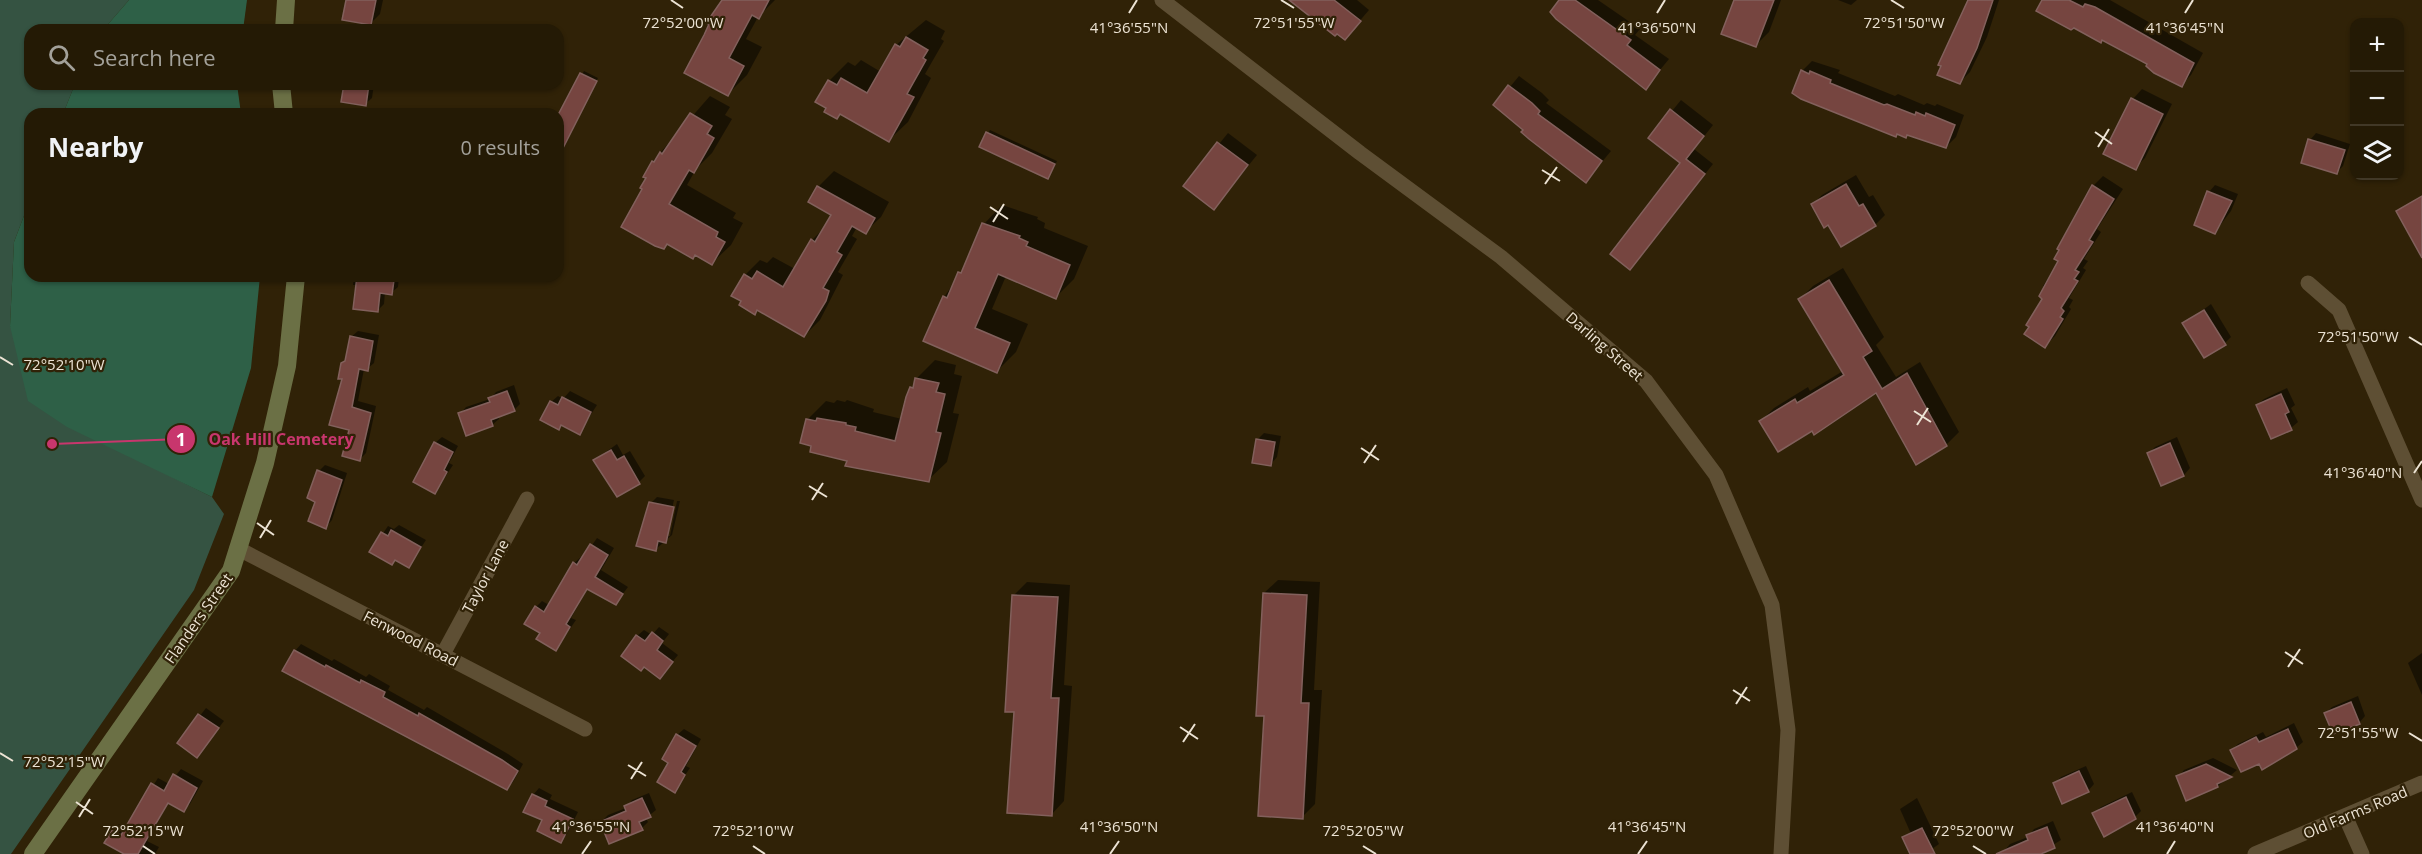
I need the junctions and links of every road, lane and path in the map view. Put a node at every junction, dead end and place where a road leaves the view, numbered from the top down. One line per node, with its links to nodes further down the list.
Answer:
1 (286, 0): 3 (street)
2 (1162, 0): 16 (street, Darling Street)
3 (284, 24)
4 (282, 90): 5 (street)
5 (283, 108)
6 (295, 282): 10 (street, Flanders Street)
7 (2308, 283): 9 (street)
8 (527, 499): 11 (street, Taylor Lane)
9 (2422, 500)
10 (237, 548): 11 (street, Fenwood Road); 15 (street, Flanders Street)
11 (443, 654): 12 (street, Fenwood Road)
12 (585, 729)
13 (2422, 783): 14 (street, Old Farms Road)
14 (2346, 818): 17 (street, Old Farms Road); 18 (street)
15 (33, 854)
16 (1781, 854)
17 (2255, 854)
18 (2362, 854)

